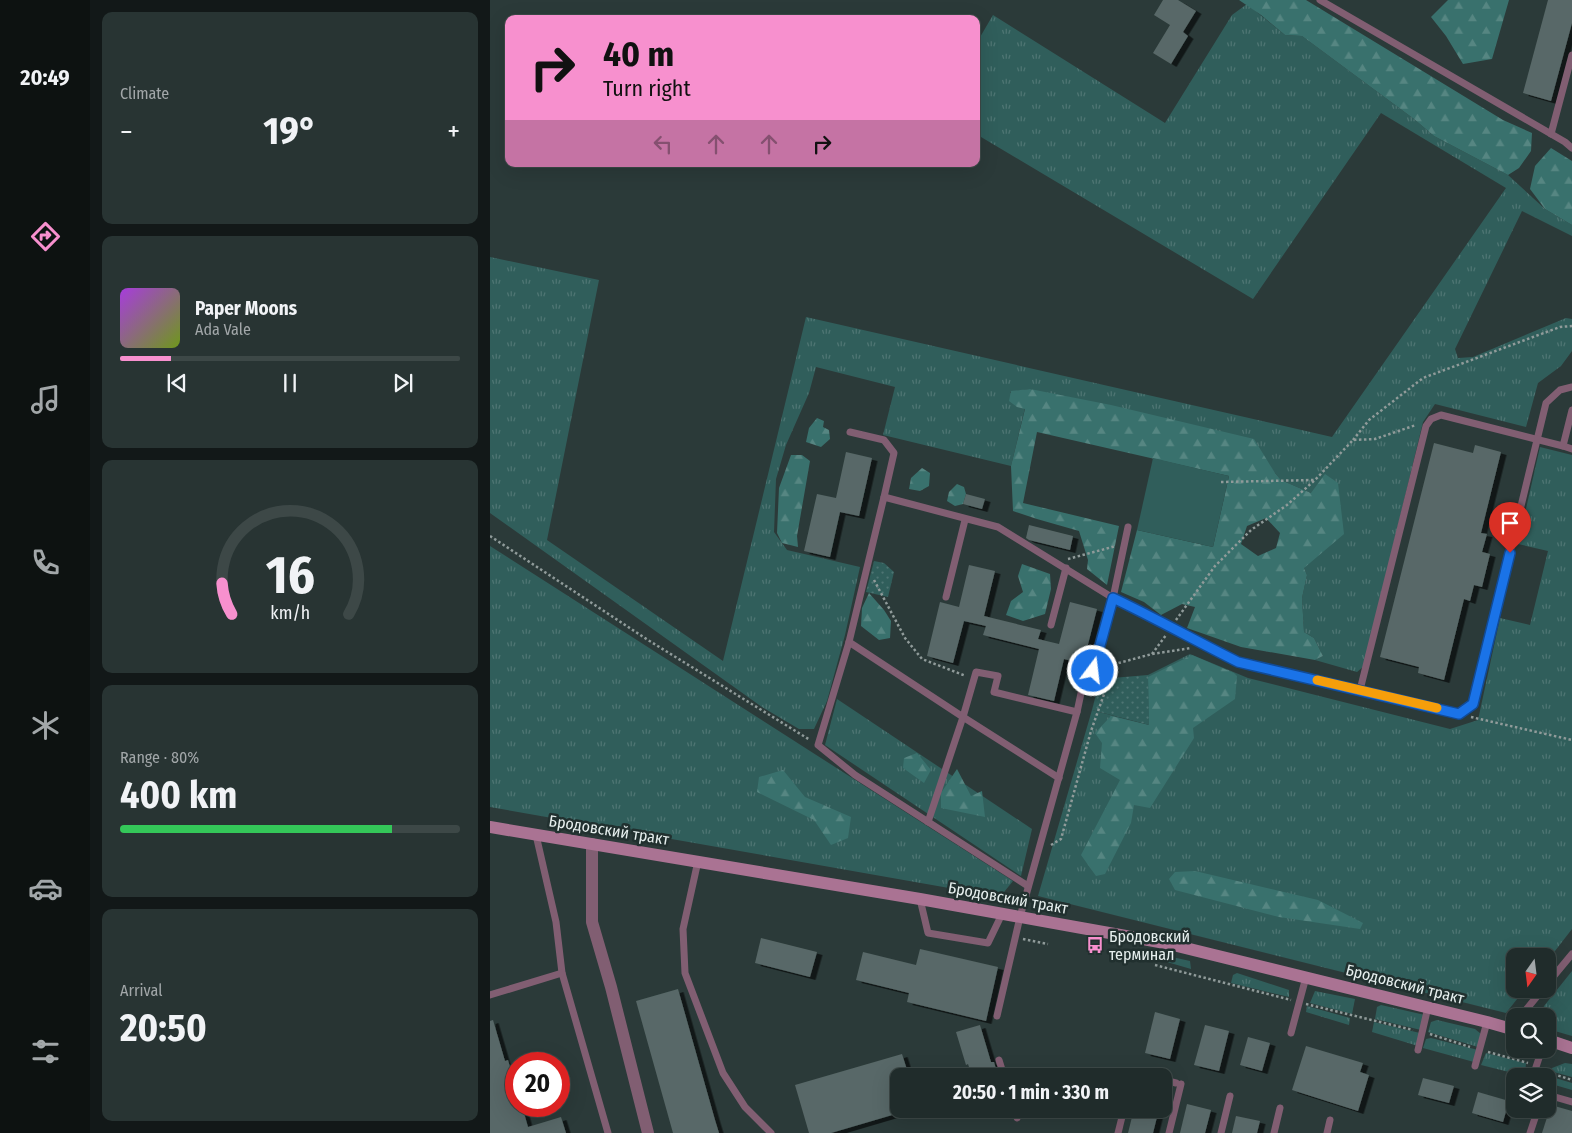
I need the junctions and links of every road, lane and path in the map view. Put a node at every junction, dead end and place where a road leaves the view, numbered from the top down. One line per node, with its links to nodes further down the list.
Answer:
1 (1320, 0): 3 (lane)
2 (1572, 55): 3 (lane)
3 (1551, 134): 4 (lane)
4 (1572, 148)
5 (1572, 326): 10 (path)
6 (1572, 387): 11 (lane)
7 (1572, 410): 12 (lane)
8 (1431, 419): 10 (path); 11 (lane); 34 (lane)
9 (850, 432): 16 (lane)
10 (1353, 440): 14 (path)
11 (1538, 440): 12 (lane); 34 (lane)
12 (1563, 446): 13 (lane)
13 (1572, 449)
14 (1315, 480): 15 (path); 27 (path)
15 (1221, 482)
16 (884, 497): 17 (lane); 22 (lane)
17 (965, 520): 21 (lane); 24 (lane)
18 (1128, 528): 20 (lane)
19 (490, 536): 37 (path)
20 (1124, 543): 21 (path); 25 (lane)
21 (1056, 563): 23 (lane)
22 (866, 566): 28 (lane); 33 (path)
23 (1066, 568): 25 (lane); 26 (lane)
24 (946, 596)
25 (1113, 598): 27 (lane); 32 (lane)
26 (1051, 624)
27 (1172, 626): 29 (lane); 30 (path)
28 (849, 642): 36 (lane); 37 (lane)
29 (1205, 646): 30 (path); 34 (lane)
30 (1152, 654): 31 (path)
31 (1114, 666): 32 (path); 43 (path)
32 (1093, 671): 35 (lane)
33 (974, 680): 35 (lane); 36 (lane)
34 (1360, 690)
35 (1077, 712): 38 (lane)
36 (963, 717): 38 (lane); 39 (lane)
37 (818, 745): 39 (lane)
38 (1058, 778): 43 (lane)
39 (928, 822): 45 (lane)
40 (490, 827): 41 (street, Бродовский тракт)
41 (536, 835): 42 (street, Бродовский тракт); 51 (lane)
42 (592, 844): 44 (street, Бродовский тракт); 85 (street)
43 (1038, 851): 45 (lane)
44 (698, 861): 46 (street, Бродовский тракт); 86 (lane)
45 (1028, 886): 48 (lane)
46 (920, 899): 47 (street, Бродовский тракт); 47 (lane)
47 (1002, 914): 48 (street, Бродовский тракт)
48 (1020, 917): 53 (street, Бродовский тракт); 59 (lane)
49 (1572, 954): 52 (lane)
50 (1155, 965): 56 (path)
51 (562, 973): 54 (lane); 84 (lane)
52 (1556, 973)
53 (1306, 977): 56 (lane); 57 (street, Бродовский тракт)
54 (490, 995)
55 (1536, 998): 58 (lane)
56 (1299, 1002): 62 (path); 63 (lane)
57 (1428, 1007): 60 (street, Бродовский тракт); 62 (lane)
58 (1528, 1008)
59 (997, 1016)
60 (1487, 1022): 61 (street, Бродовский тракт); 67 (lane)
61 (1506, 1026)
62 (1422, 1032): 66 (lane); 67 (path)
63 (1291, 1033)
64 (1556, 1043): 65 (street)
65 (1572, 1048)
66 (1418, 1050)
67 (1480, 1050): 70 (lane); 71 (path)
68 (1539, 1058): 71 (lane)
69 (999, 1060): 72 (lane)
70 (1475, 1066)
71 (1536, 1067): 73 (path)
72 (1002, 1068)
73 (1572, 1080)
74 (1172, 1082): 79 (lane)
75 (1230, 1096): 89 (lane)
76 (1556, 1097): 77 (lane)
77 (1572, 1102)
78 (1280, 1108): 90 (lane)
79 (1172, 1117)
80 (1122, 1118): 87 (lane)
81 (1172, 1118): 88 (lane)
82 (1535, 1118): 92 (lane)
83 (1330, 1120): 91 (lane)
84 (608, 1133)
85 (648, 1133)
86 (770, 1133)
87 (1118, 1133)
88 (1169, 1133)
89 (1221, 1133)
90 (1274, 1133)
91 (1327, 1133)
92 (1530, 1133)

